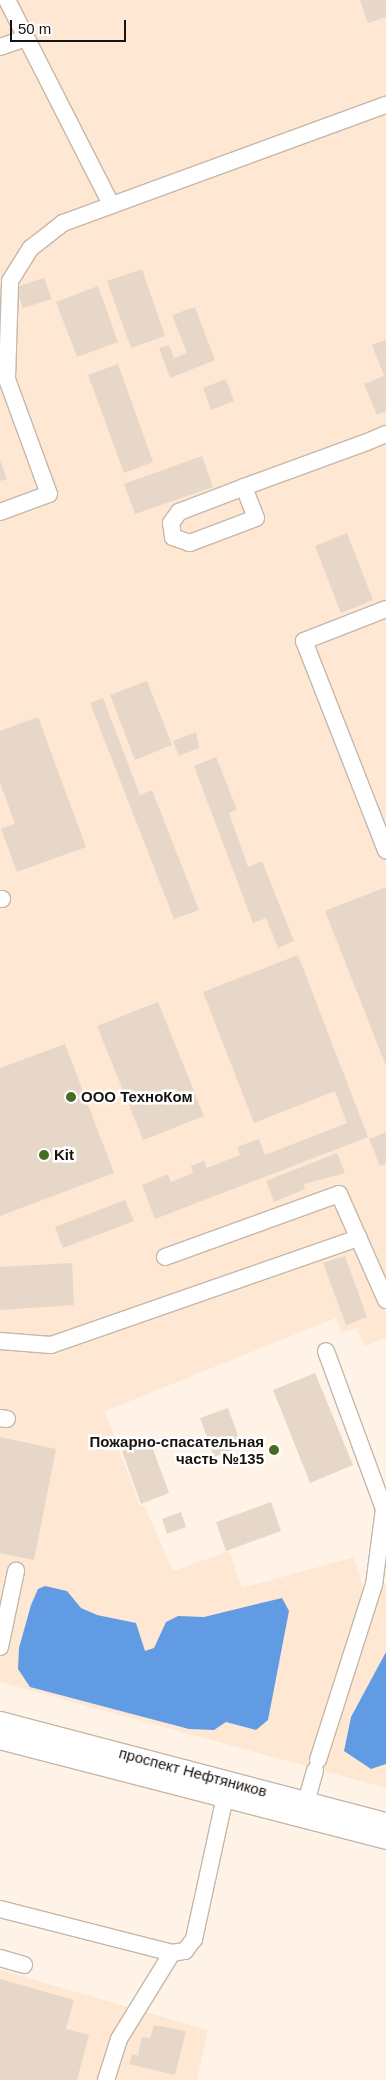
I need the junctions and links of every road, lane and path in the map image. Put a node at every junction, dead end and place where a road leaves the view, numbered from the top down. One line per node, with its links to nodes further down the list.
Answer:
1 (7, 0): 2 (lane)
2 (26, 38): 3 (lane); 5 (lane)
3 (0, 46)
4 (386, 105): 5 (lane)
5 (111, 204): 6 (lane)
6 (3, 380): 9 (lane)
7 (386, 434): 8 (lane)
8 (244, 487): 8 (lane)
9 (0, 512)
10 (386, 609): 11 (lane)
11 (386, 850)
12 (359, 1238): 13 (lane); 14 (lane); 15 (lane)
13 (165, 1257)
14 (386, 1300)
15 (0, 1342)
16 (326, 1351): 22 (lane)
17 (16, 1571): 18 (lane)
18 (0, 1647)
19 (0, 1722): 22 (main road, проспект Нефтяников)
20 (0, 1738): 21 (main road, проспект Нефтяников)
21 (225, 1797): 24 (main road, проспект Нефтяников); 26 (lane)
22 (306, 1802): 23 (main road, проспект Нефтяников)
23 (386, 1823)
24 (386, 1839)
25 (0, 1909): 26 (lane)
26 (172, 1953): 29 (lane)
27 (0, 1958): 28 (lane)
28 (24, 1965)
29 (106, 2080)

